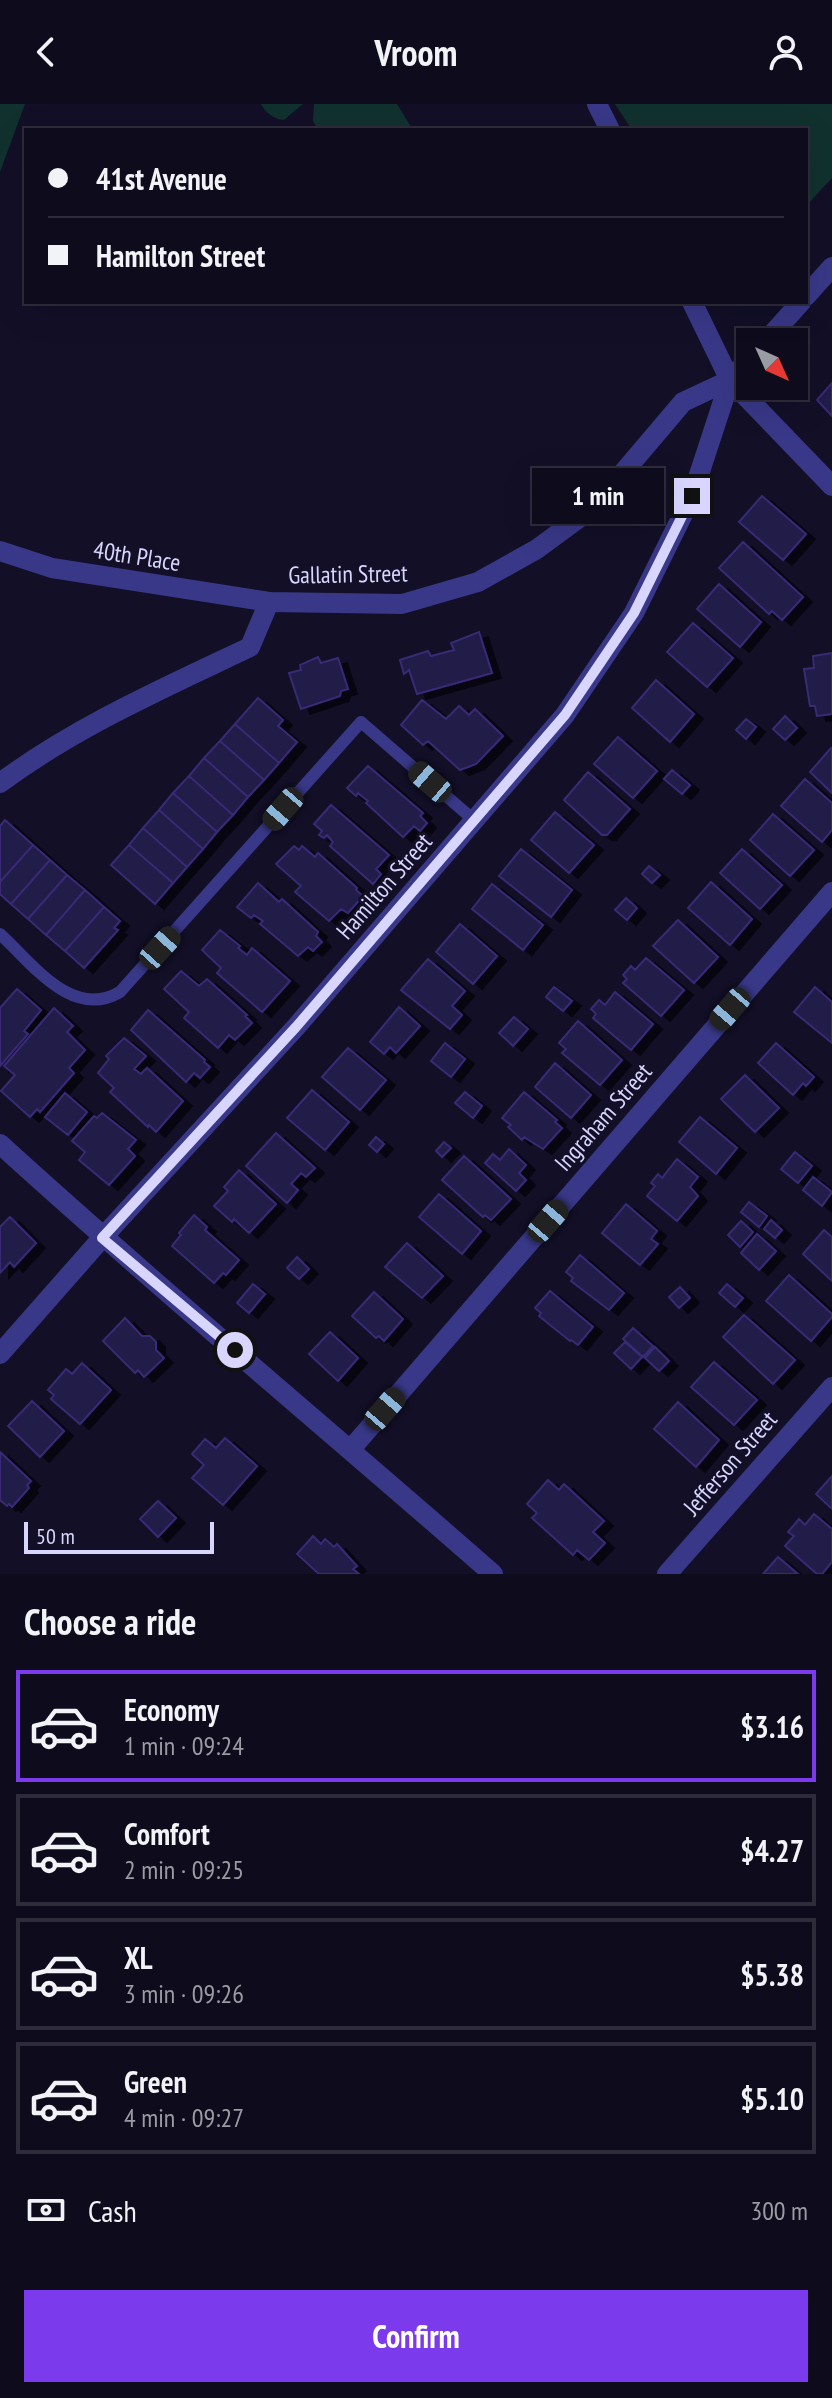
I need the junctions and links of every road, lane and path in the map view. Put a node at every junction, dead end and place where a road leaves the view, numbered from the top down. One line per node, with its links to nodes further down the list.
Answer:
1 (597, 104): 2 (street)
2 (609, 128)
3 (832, 267): 4 (street)
4 (808, 294)
5 (693, 304): 9 (street)
6 (799, 304): 7 (street)
7 (778, 328)
8 (736, 373): 9 (street, Hamilton Street)
9 (730, 380): 10 (street); 12 (street, Gallatin Street); 14 (street, Hamilton Street)
10 (832, 486)
11 (0, 551): 12 (street, 40th Place)
12 (269, 602): 13 (street, Gallatin Street)
13 (0, 783)
14 (475, 821): 16 (lane); 18 (street, Hamilton Street)
15 (832, 892): 21 (street, Ingraham Street)
16 (0, 934)
17 (0, 1144): 18 (street)
18 (102, 1238): 19 (street, Hamilton Street); 21 (street)
19 (0, 1354)
20 (832, 1387): 23 (street, Jefferson Street)
21 (351, 1449): 22 (street)
22 (493, 1574)
23 (667, 1574)

